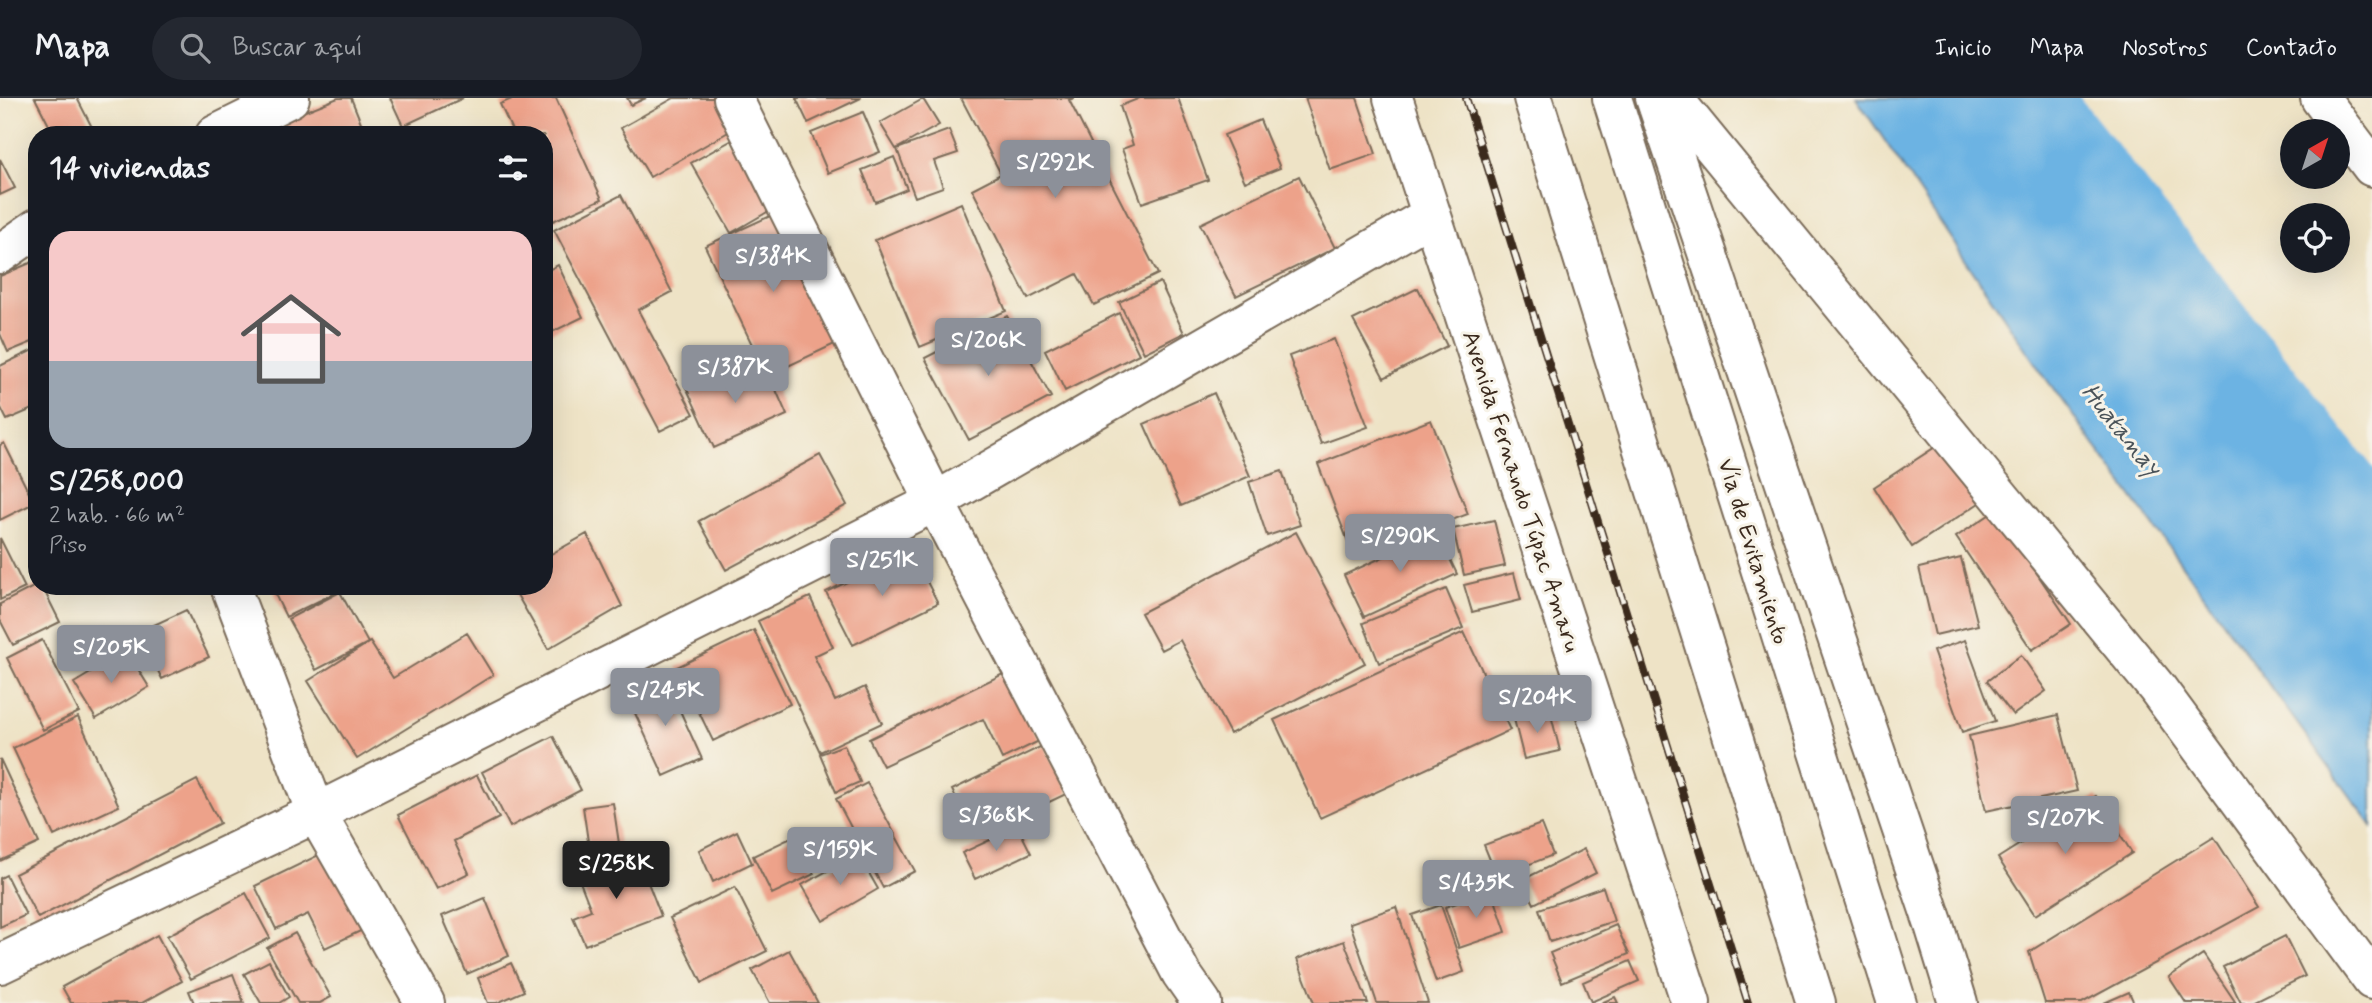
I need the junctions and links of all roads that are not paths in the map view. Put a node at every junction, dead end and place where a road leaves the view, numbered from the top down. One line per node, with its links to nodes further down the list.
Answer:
1 (290, 98): 9 (main road)
2 (733, 98): 14 (main road)
3 (1393, 98): 11 (main road, Avenida Fernando Túpac Amaru)
4 (1533, 98): 22 (main road)
5 (1612, 98): 23 (main road, Vía de Evitamiento)
6 (1655, 98): 24 (main road)
7 (1673, 98): 18 (main road)
8 (2319, 98): 10 (main road)
9 (233, 126)
10 (2372, 167)
11 (1430, 216): 14 (main road); 21 (main road, Avenida Fernando Túpac Amaru)
12 (28, 234): 13 (main road)
13 (0, 254)
14 (935, 502): 16 (main road); 20 (main road)
15 (233, 595): 16 (main road)
16 (316, 813): 17 (main road); 19 (main road)
17 (0, 964)
18 (2372, 980)
19 (425, 1003)
20 (1202, 1003)
21 (1690, 1003)
22 (1816, 1003)
23 (1898, 1003)
24 (1958, 1003)

